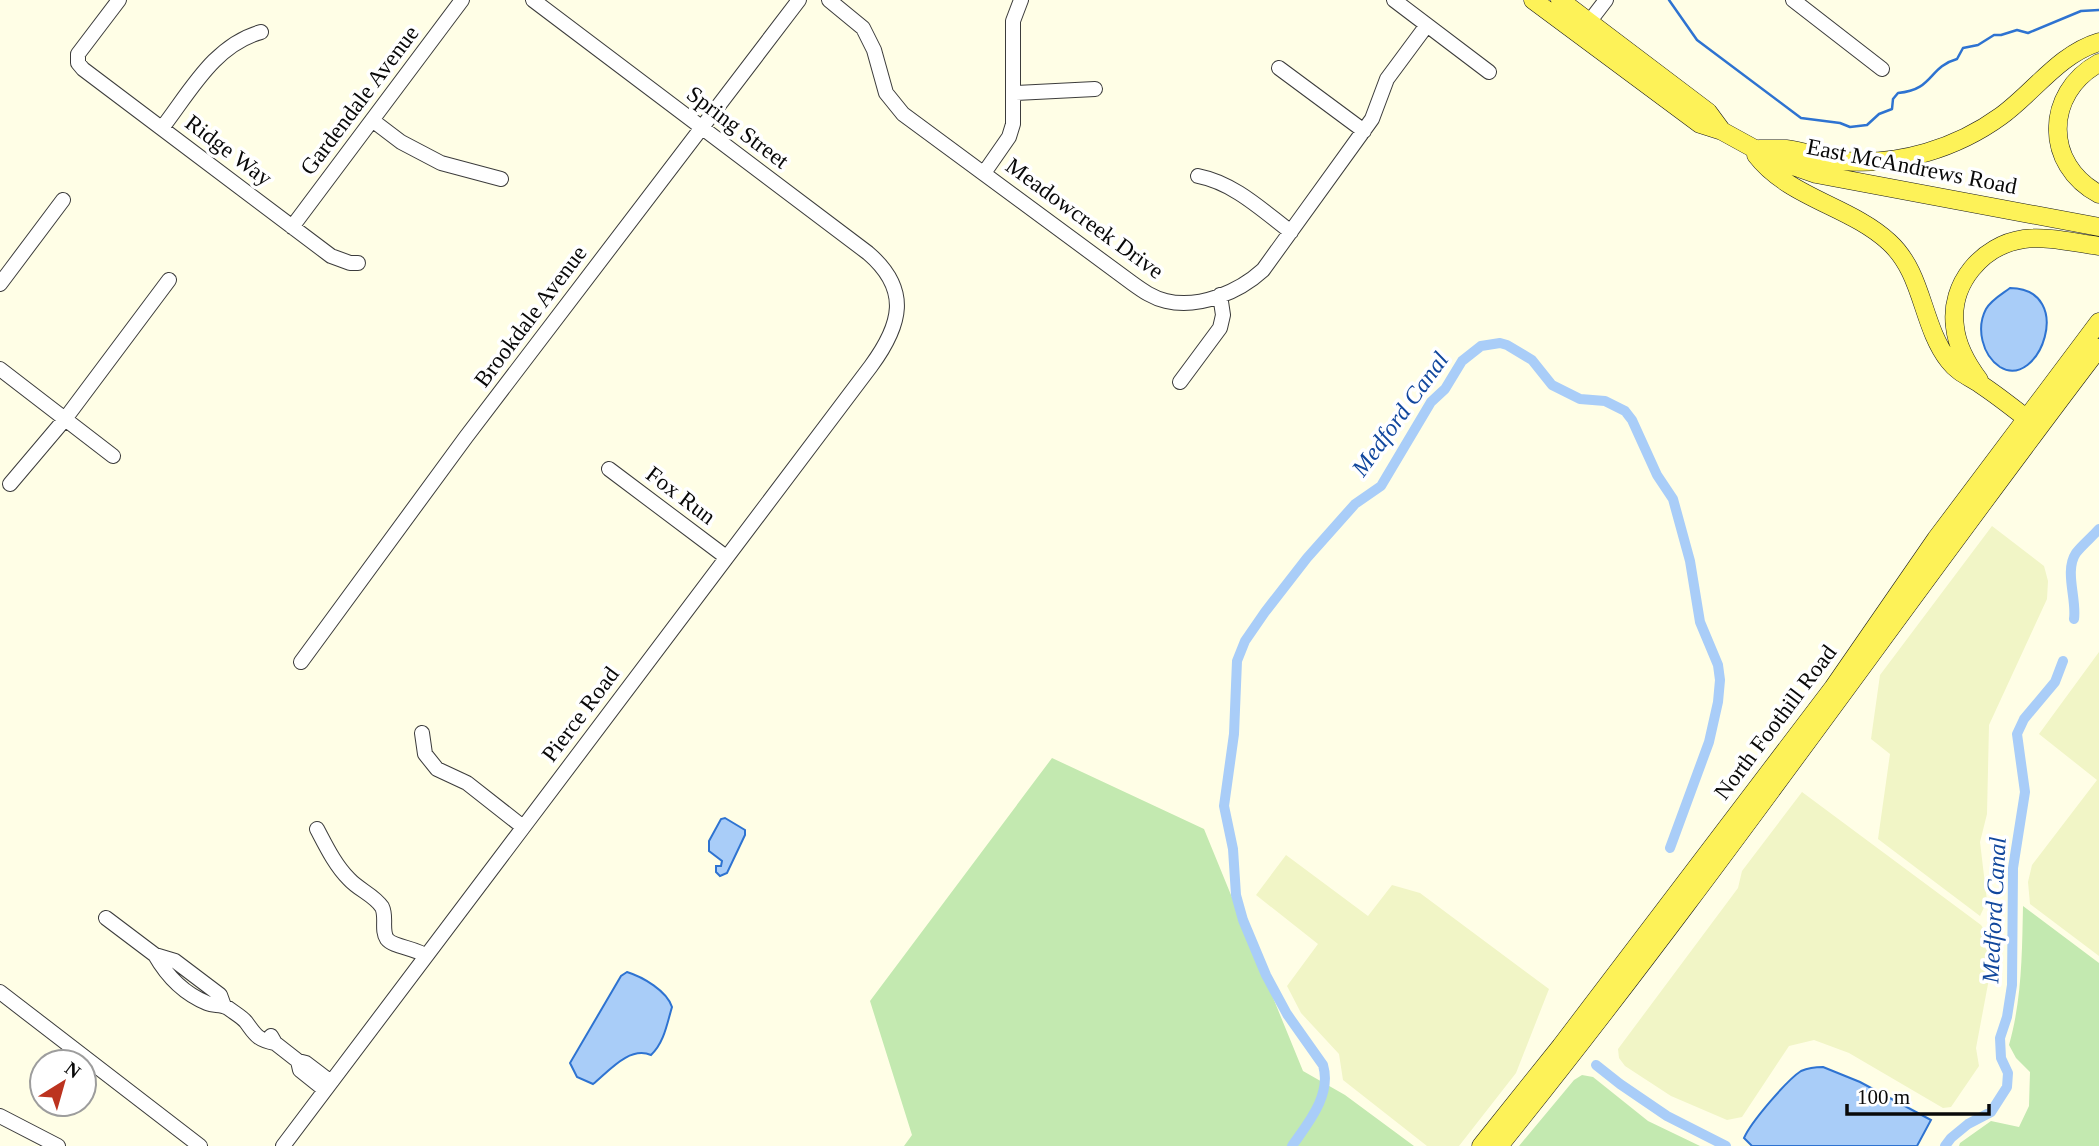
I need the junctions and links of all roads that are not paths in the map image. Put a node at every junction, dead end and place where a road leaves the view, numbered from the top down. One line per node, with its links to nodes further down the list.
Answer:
1 (119, 0): 23 (street, Ridge Way)
2 (462, 0): 22 (street, Gardendale Avenue)
3 (533, 0): 24 (street, Spring Street)
4 (799, 0): 24 (street, Brookdale Avenue)
5 (829, 0): 27 (street, Meadowcreek Drive)
6 (1021, 0): 21 (street)
7 (1394, 0): 12 (street)
8 (1533, 0): 13 (main road, East McAndrews Road)
9 (1560, 0): 13 (main road, East McAndrews Road)
10 (1605, 0): 13 (street)
11 (1793, 0): 18 (street)
12 (1427, 25): 19 (street); 25 (street, Meadowcreek Drive)
13 (1585, 29): 26 (main road, East McAndrews Road)
14 (261, 32): 23 (street)
15 (2099, 42): 26 (main road)
16 (2099, 63): 30 (main road)
17 (1279, 68): 25 (street)
18 (1882, 69)
19 (1489, 72)
20 (1095, 89): 21 (street)
21 (1014, 93): 27 (street)
22 (372, 120): 29 (street); 32 (street, Gardendale Avenue)
23 (162, 128): 32 (street, Ridge Way)
24 (701, 128): 40 (street, Spring Street); 52 (street, Brookdale Avenue)
25 (1364, 131): 34 (street, Meadowcreek Drive)
26 (1752, 149): 33 (main road, East McAndrews Road); 45 (main road)
27 (984, 173): 39 (street, Meadowcreek Drive)
28 (1198, 176): 34 (street)
29 (501, 179)
30 (2099, 194)
31 (63, 200): 38 (street)
32 (292, 227): 36 (street, Ridge Way)
33 (2099, 227)
34 (1291, 232): 39 (street, Meadowcreek Drive)
35 (2099, 246): 45 (main road)
36 (358, 263)
37 (169, 280): 46 (street)
38 (0, 284)
39 (1220, 295): 44 (street)
40 (898, 303): 51 (street, Pierce Road)
41 (2099, 321): 47 (main road, North Foothill Road)
42 (2099, 348): 47 (main road, North Foothill Road)
43 (0, 369): 46 (street)
44 (1180, 382)
45 (1983, 386): 47 (main road)
46 (65, 419): 48 (street); 50 (street)
47 (2032, 423): 64 (main road, North Foothill Road); 65 (main road, North Foothill Road)
48 (113, 456)
49 (609, 469): 51 (street, Fox Run)
50 (10, 484)
51 (726, 557): 54 (street, Pierce Road)
52 (301, 662)
53 (422, 733): 54 (street)
54 (523, 827): 57 (street, Pierce Road)
55 (317, 829): 57 (street)
56 (106, 918): 59 (street)
57 (426, 956): 59 (street, Pierce Road)
58 (0, 992): 62 (street)
59 (328, 1086): 63 (street, Pierce Road)
60 (0, 1116): 61 (street)
61 (58, 1146)
62 (200, 1146)
63 (283, 1146)
64 (1481, 1146)
65 (1499, 1146)

